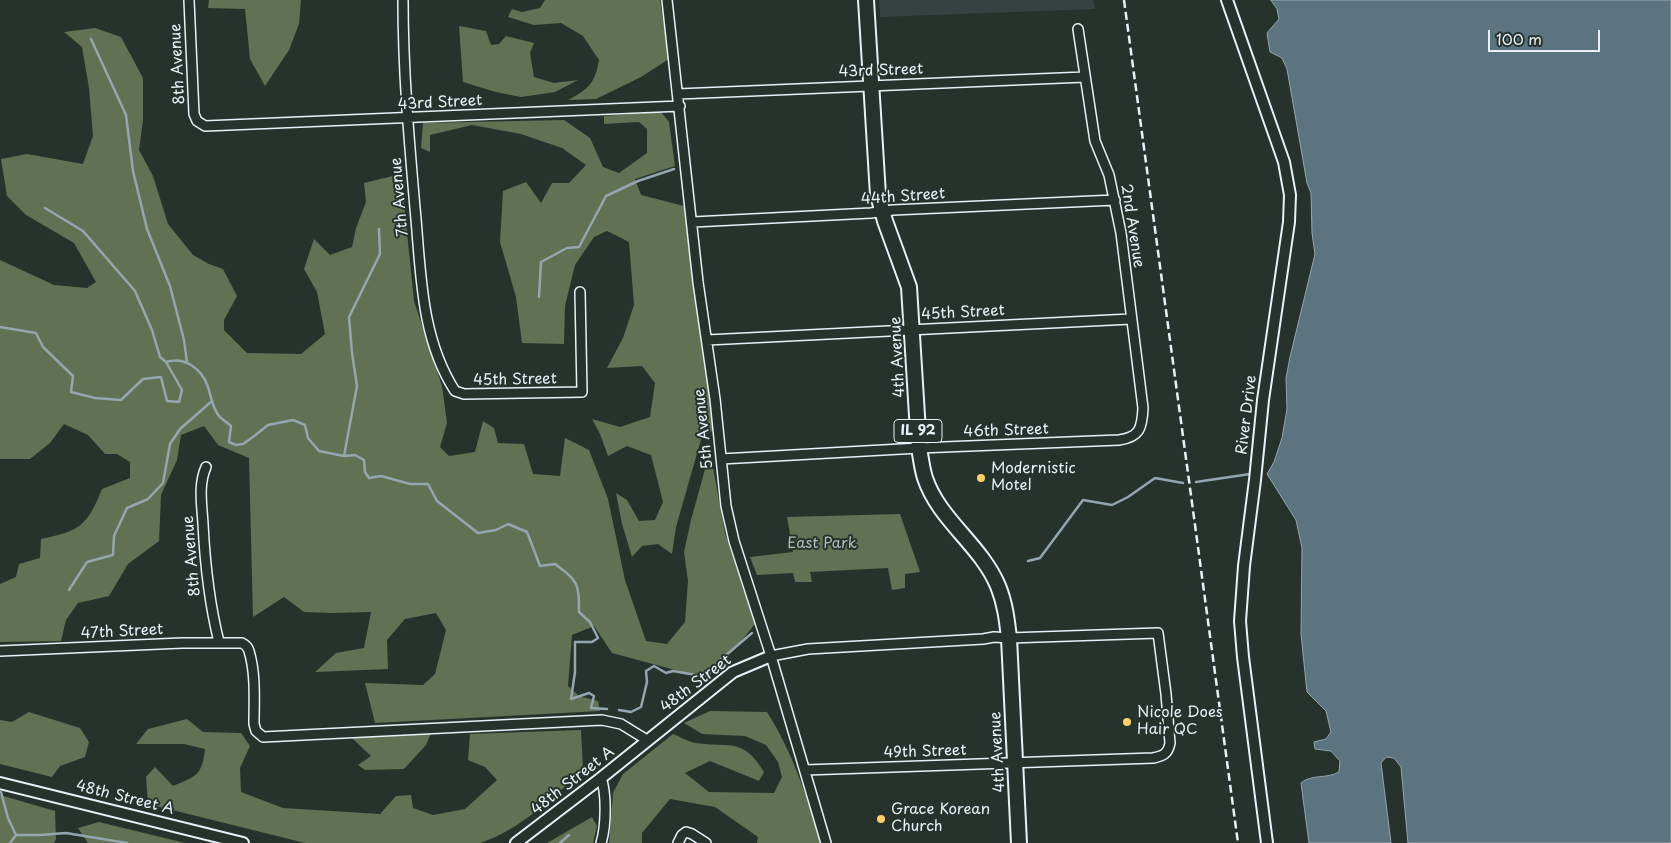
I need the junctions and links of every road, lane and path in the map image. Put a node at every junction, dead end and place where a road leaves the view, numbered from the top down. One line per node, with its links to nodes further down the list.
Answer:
1 (189, 0): 12 (street, 8th Avenue)
2 (404, 0): 11 (street, 7th Avenue)
3 (667, 0): 9 (street, 5th Avenue)
4 (866, 0): 8 (main road, 4th Avenue / IL 92)
5 (1227, 0): 42 (street, River Drive)
6 (1078, 29): 7 (street, 2nd Avenue)
7 (1085, 77): 8 (street, 43rd Street); 13 (street, 2nd Avenue)
8 (871, 85): 9 (street, 43rd Street); 14 (main road, 4th Avenue / IL 92)
9 (678, 94): 10 (street, 5th Avenue)
10 (680, 106): 11 (street, 43rd Street); 15 (street, 5th Avenue)
11 (407, 118): 12 (street, 43rd Street); 20 (street, 7th Avenue)
12 (201, 124)
13 (1115, 200): 14 (street, 44th Street); 17 (street, 2nd Avenue)
14 (882, 211): 15 (street, 44th Street); 18 (main road, 4th Avenue / IL 92)
15 (693, 222): 19 (street, 5th Avenue)
16 (580, 292): 20 (street, 45th Street)
17 (1131, 319): 18 (street, 45th Street); 21 (street, 2nd Avenue)
18 (913, 329): 19 (street, 45th Street); 22 (main road, 4th Avenue / IL 92)
19 (707, 340): 23 (street, 5th Avenue)
20 (452, 386)
21 (1138, 431): 22 (street, 46th Street)
22 (919, 448): 23 (street, 46th Street); 25 (main road, 4th Avenue / IL 92)
23 (721, 459): 28 (street, 5th Avenue)
24 (206, 467): 26 (street, 8th Avenue)
25 (1009, 638): 28 (street, 48th Street); 30 (street, 48th Street); 31 (main road, 4th Avenue / IL 92)
26 (219, 642): 27 (street, 47th Street); 29 (street, 47th Street)
27 (0, 651)
28 (770, 656): 29 (street, 48th Street); 32 (street, 5th Avenue)
29 (647, 740): 33 (street, 48th Street A)
30 (1165, 754): 31 (street, 49th Street)
31 (1016, 762): 32 (street, 49th Street); 41 (main road, 4th Avenue / IL 92)
32 (805, 770): 40 (street, 5th Avenue)
33 (601, 778): 36 (street, 48th Street A); 37 (street)
34 (0, 783): 35 (street, 48th Street A)
35 (243, 843)
36 (516, 843)
37 (601, 843)
38 (678, 843): 39 (street)
39 (706, 843)
40 (826, 843)
41 (1019, 843)
42 (1267, 843)

